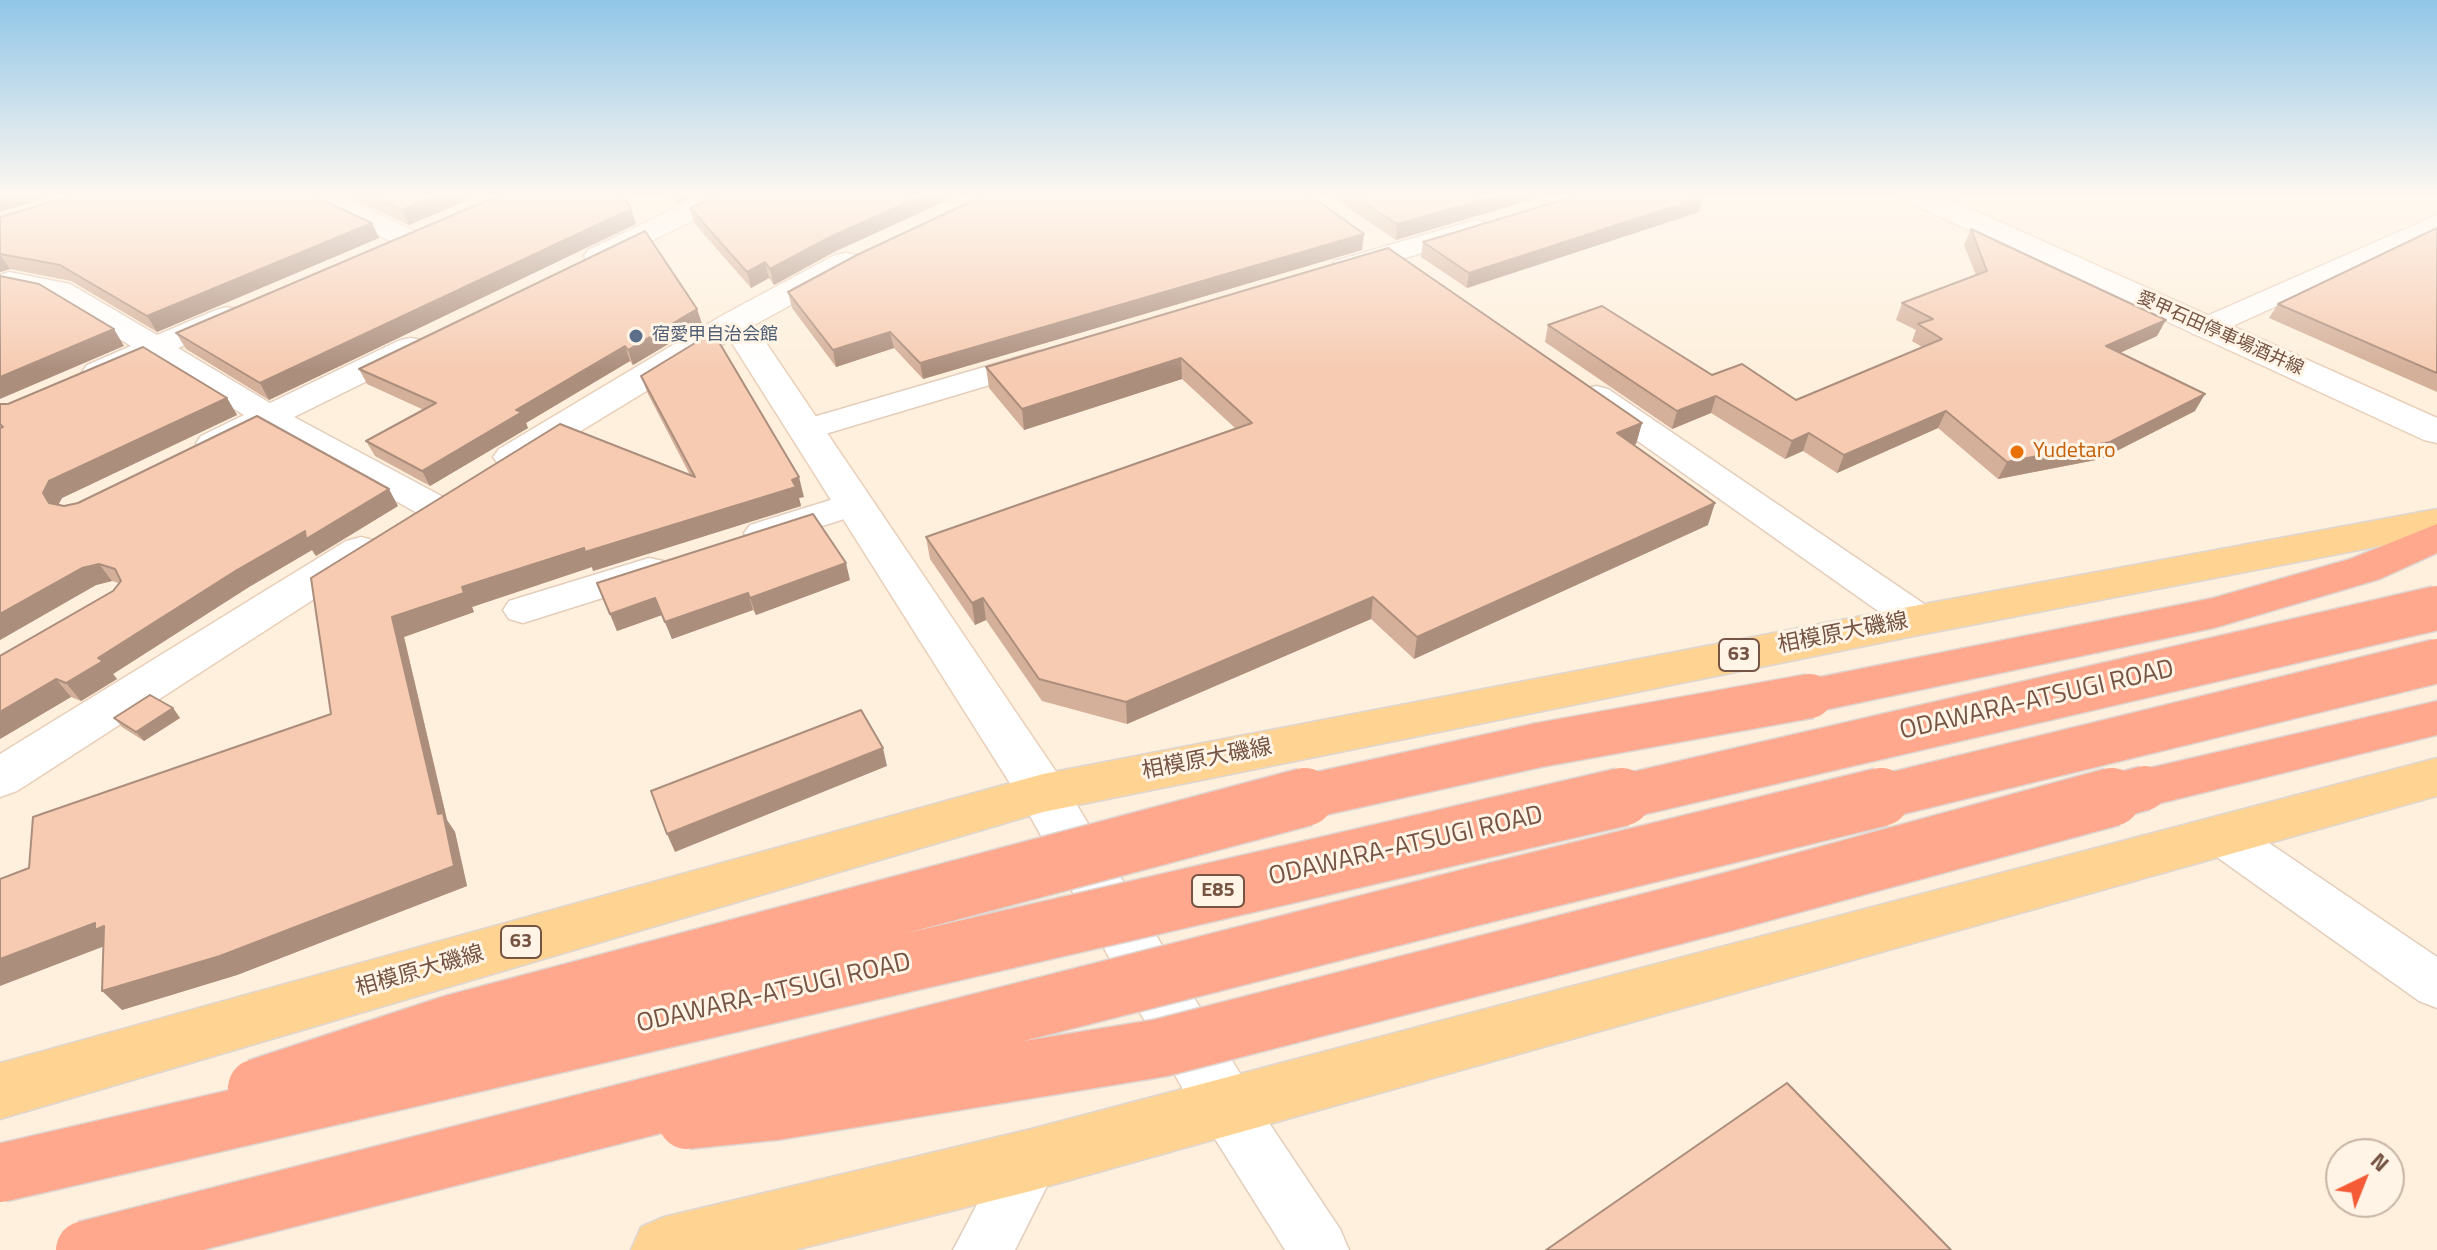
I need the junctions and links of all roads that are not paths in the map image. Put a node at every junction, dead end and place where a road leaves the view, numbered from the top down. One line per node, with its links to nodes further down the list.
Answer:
1 (603, 253): 8 (street)
2 (865, 253): 12 (street)
3 (1391, 253): 7 (street)
4 (1424, 253): 7 (street)
5 (2042, 253): 13 (street, 愛甲石田停車場酒井線)
6 (2388, 253): 13 (street)
7 (1404, 262): 9 (street)
8 (567, 271)
9 (1316, 276)
10 (9, 281): 15 (street)
11 (252, 305): 15 (street)
12 (735, 322): 20 (street); 24 (street)
13 (2204, 328): 21 (street, 愛甲石田停車場酒井線)
14 (439, 333): 19 (street)
15 (154, 348): 18 (street); 19 (street)
16 (1060, 353): 20 (street)
17 (1571, 379): 31 (street)
18 (66, 386)
19 (268, 416): 22 (street); 24 (street)
20 (805, 430): 23 (street)
21 (2436, 431)
22 (186, 456)
23 (853, 504): 27 (street); 36 (street)
24 (434, 505): 35 (street)
25 (2437, 522): 31 (main road, 相模原大磯線 / 63)
26 (2437, 537): 43 (highway, bridge)
27 (734, 542)
28 (675, 561): 30 (street)
29 (2437, 608): 43 (highway, ODAWARA-ATSUGI ROAD / E85, bridge)
30 (523, 610)
31 (1919, 620): 36 (main road, 相模原大磯線 / 63)
32 (2437, 661): 41 (highway, bridge)
33 (2437, 718): 41 (highway, bridge)
34 (2437, 777): 37 (main road)
35 (0, 778)
36 (1043, 793): 39 (main road, 相模原大磯線 / 63); 40 (street)
37 (2224, 837): 38 (street); 40 (main road)
38 (2437, 985)
39 (0, 1091)
40 (1225, 1105): 42 (main road); 47 (street)
41 (552, 1132): 44 (highway, bridge)
42 (1031, 1160): 45 (main road); 46 (street)
43 (0, 1172)
44 (85, 1250)
45 (664, 1250)
46 (983, 1250)
47 (1319, 1250)

